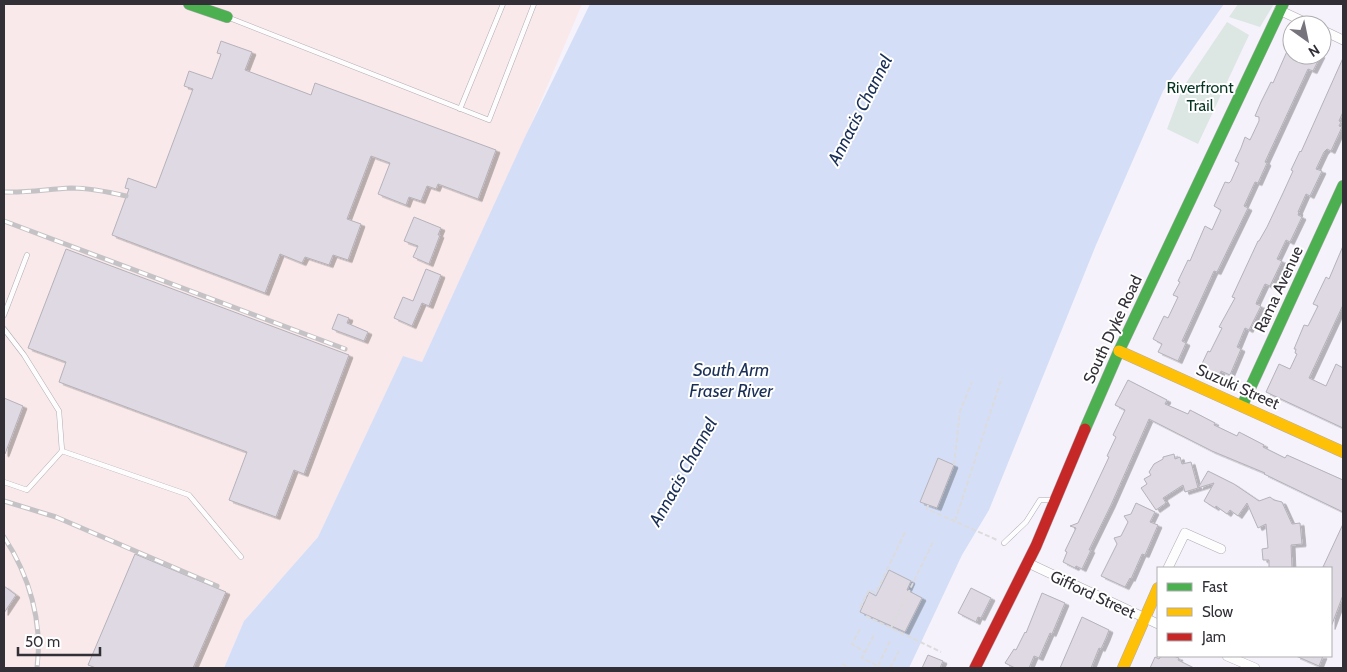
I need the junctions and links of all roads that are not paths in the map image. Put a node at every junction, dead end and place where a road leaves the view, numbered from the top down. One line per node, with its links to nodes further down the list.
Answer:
1 (188, 4): 6 (street)
2 (503, 4): 7 (lane)
3 (534, 4): 7 (lane)
4 (1281, 7): 5 (street); 12 (street, South Dyke Road)
5 (1294, 15)
6 (226, 17): 7 (lane)
7 (460, 109)
8 (1343, 186): 13 (street, Rama Avenue)
9 (27, 255): 10 (lane)
10 (4, 315)
11 (4, 329): 14 (lane)
12 (1119, 351): 13 (street, Suzuki Street); 17 (street, South Dyke Road)
13 (1242, 406): 15 (street, Suzuki Street)
14 (62, 451): 16 (lane); 20 (lane)
15 (1343, 452)
16 (4, 482)
17 (1055, 500): 18 (lane); 21 (street, South Dyke Road)
18 (1004, 544)
19 (1221, 549): 22 (street)
20 (241, 557)
21 (1028, 563): 24 (street, Gifford Street); 27 (street, South Dyke Road)
22 (1168, 567)
23 (1157, 590): 24 (street)
24 (1144, 618): 25 (street, Gifford Street); 28 (street)
25 (1157, 624)
26 (1230, 657): 29 (street)
27 (974, 668)
28 (1123, 668)
29 (1255, 668)

